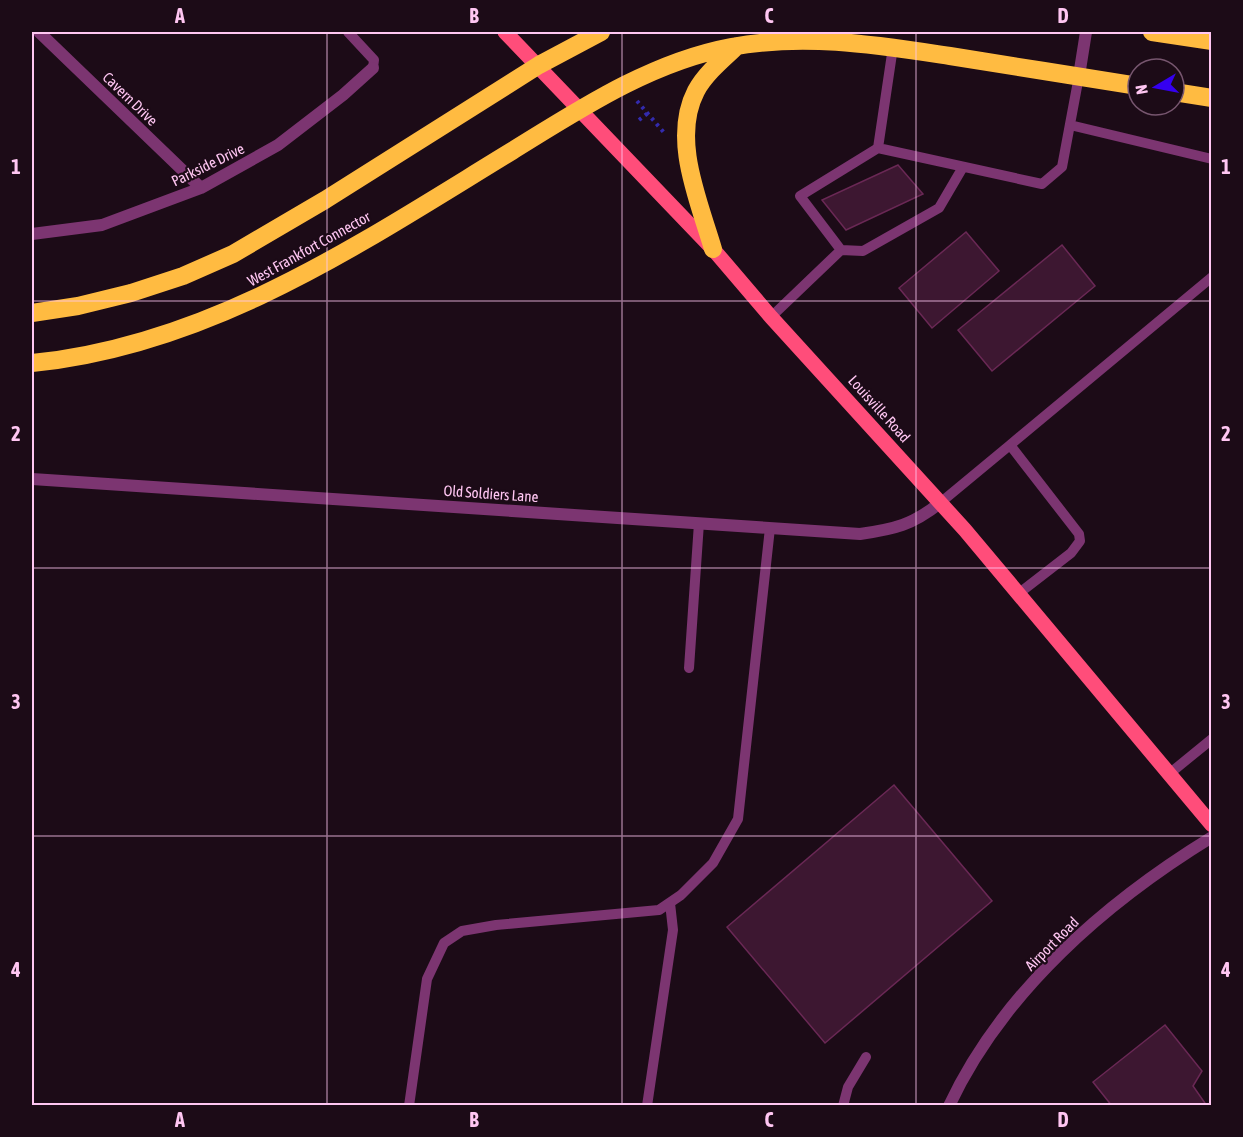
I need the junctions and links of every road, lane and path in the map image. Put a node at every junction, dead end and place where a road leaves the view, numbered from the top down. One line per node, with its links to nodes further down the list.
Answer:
1 (39, 32): 25 (street, Cavern Drive)
2 (348, 32): 11 (lane)
3 (504, 32): 10 (main road, Louisville Road)
4 (601, 32): 10 (highway)
5 (1086, 32): 12 (street)
6 (1152, 32): 7 (highway)
7 (1212, 41)
8 (737, 46): 9 (highway, West Frankfort Connector); 17 (highway, West Frankfort Connector); 27 (highway)
9 (893, 47): 12 (highway, West Frankfort Connector); 22 (lane)
10 (539, 65): 17 (main road, Louisville Road); 30 (highway)
11 (373, 68): 25 (street, Parkside Drive)
12 (1079, 76): 13 (highway, West Frankfort Connector); 20 (lane)
13 (1126, 84)
14 (1186, 94): 15 (highway)
15 (1212, 98)
16 (637, 101): 18 (path)
17 (581, 109): 27 (main road, Louisville Road); 32 (highway, West Frankfort Connector)
18 (648, 113): 19 (path); 21 (path)
19 (639, 120)
20 (1070, 125): 23 (lane); 24 (lane)
21 (671, 141)
22 (878, 148): 24 (lane); 28 (lane)
23 (1212, 159)
24 (963, 167): 28 (lane)
25 (201, 188): 26 (street, Parkside Drive)
26 (32, 234)
27 (713, 249): 31 (main road, Louisville Road)
28 (841, 250): 31 (lane)
29 (1212, 277): 33 (lane)
30 (32, 313)
31 (771, 317): 35 (main road, Louisville Road)
32 (32, 363)
33 (1010, 445): 35 (lane); 38 (lane)
34 (32, 479): 36 (street, Old Soldiers Lane)
35 (940, 502): 37 (street, Old Soldiers Lane); 38 (main road, Louisville Road)
36 (699, 523): 37 (street, Old Soldiers Lane); 39 (lane)
37 (770, 528): 44 (lane)
38 (1018, 594): 41 (main road, Louisville Road)
39 (689, 668)
40 (1212, 739): 41 (lane)
41 (1169, 774): 42 (main road, Louisville Road)
42 (1212, 825)
43 (1212, 837): 49 (street, Airport Road)
44 (670, 903): 46 (lane); 47 (lane)
45 (866, 1057): 48 (lane)
46 (409, 1106)
47 (647, 1106)
48 (843, 1106)
49 (949, 1106)

